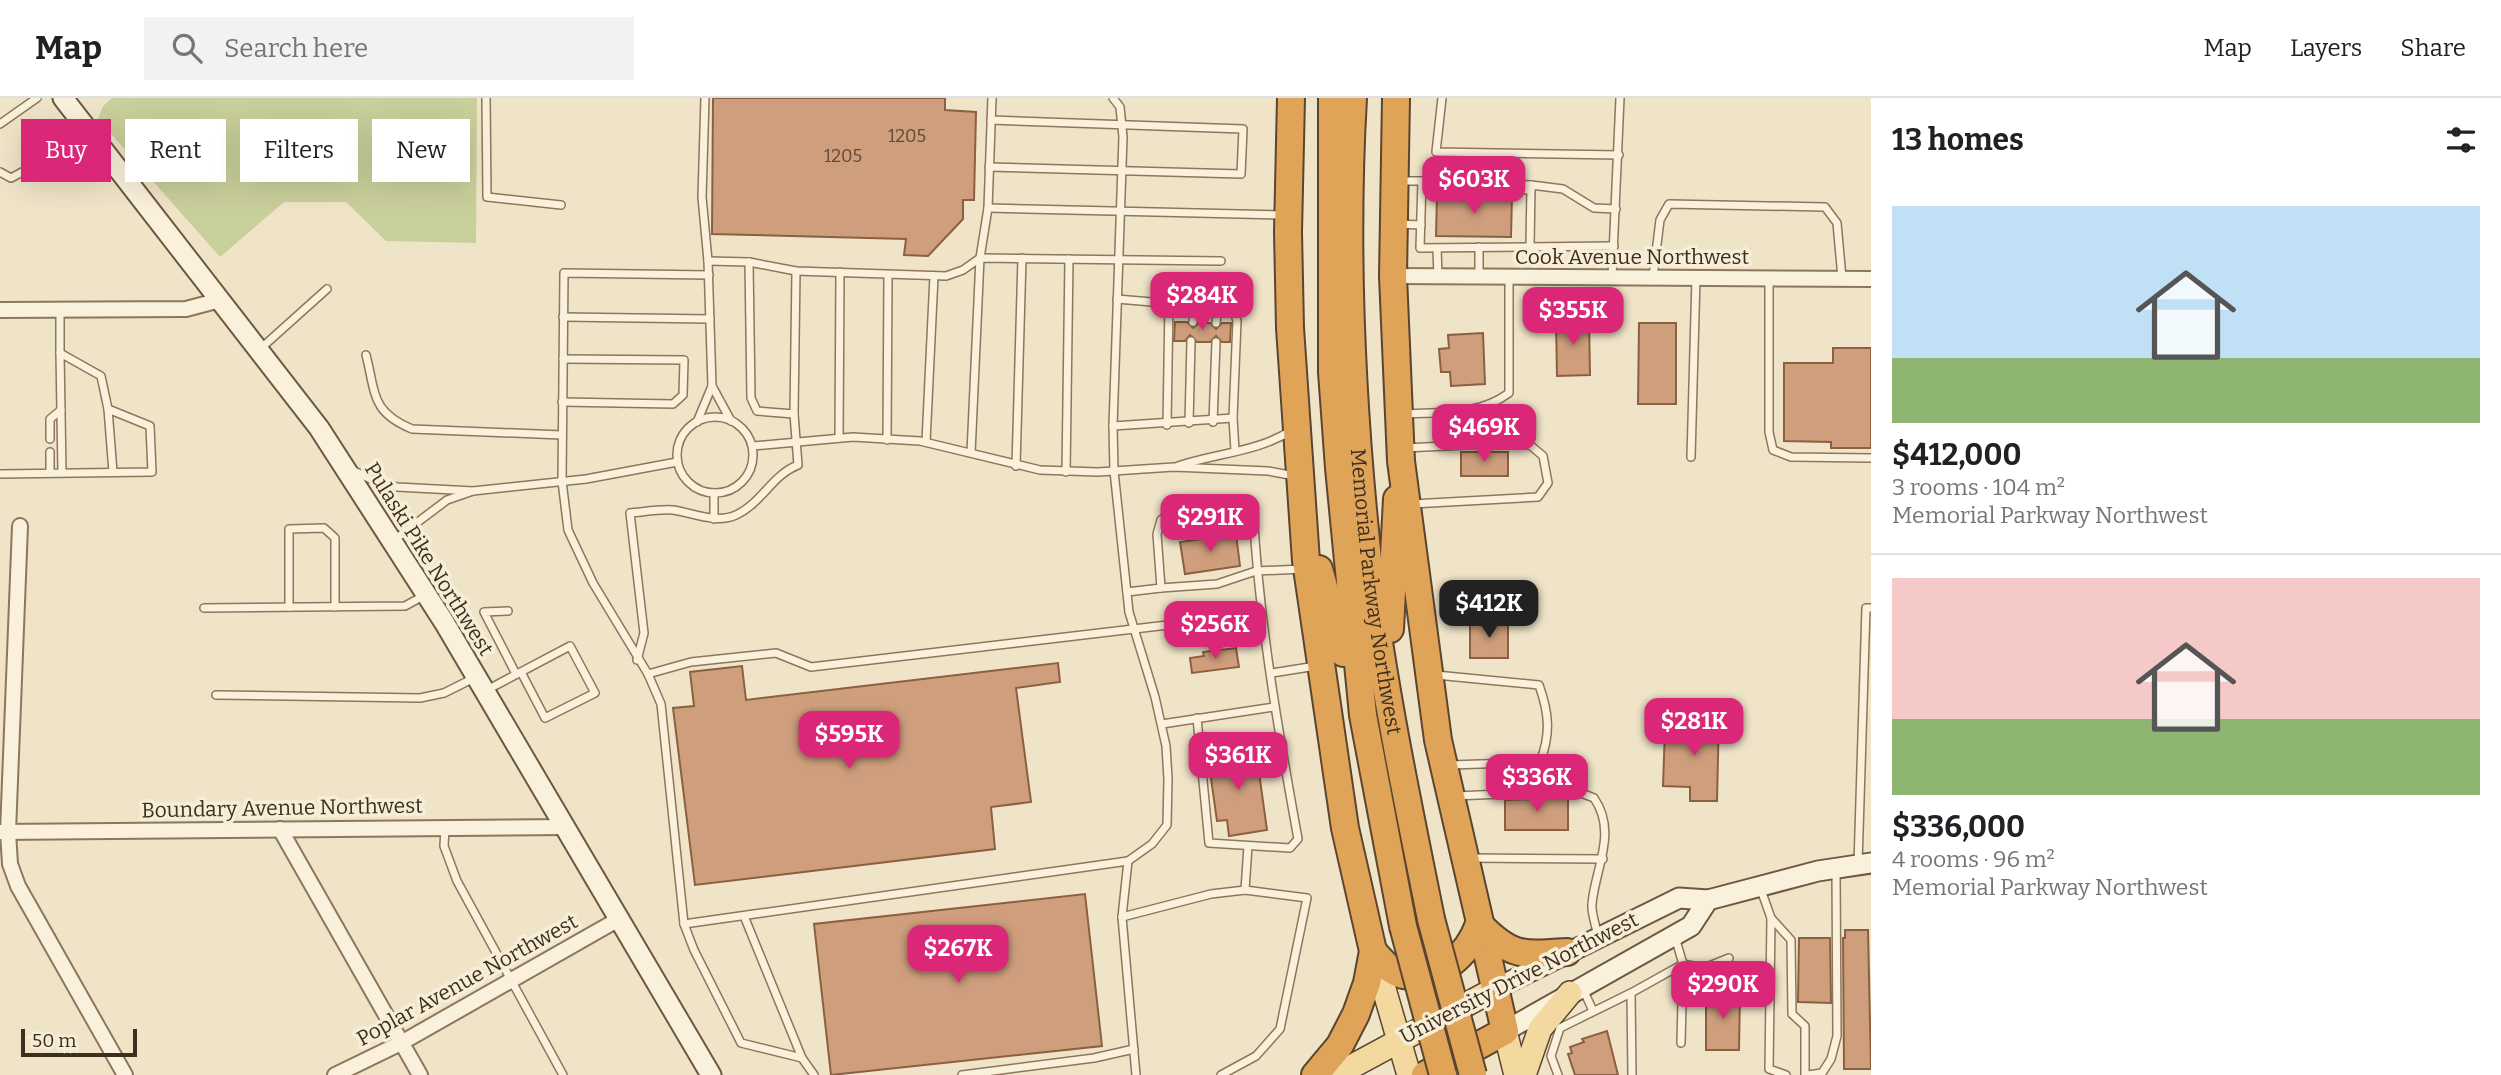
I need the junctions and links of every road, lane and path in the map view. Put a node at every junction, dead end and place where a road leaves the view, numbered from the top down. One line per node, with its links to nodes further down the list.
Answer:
1 (37, 98): 15 (lane)
2 (63, 98): 13 (main road, Pulaski Pike Northwest)
3 (486, 98): 26 (lane)
4 (705, 98): 41 (lane)
5 (992, 98): 14 (lane)
6 (1113, 98): 16 (lane)
7 (1291, 98): 30 (highway)
8 (1332, 98): 148 (highway, Memorial Parkway Northwest)
9 (1353, 98): 150 (highway, Memorial Parkway Northwest)
10 (1396, 98): 24 (highway)
11 (1442, 98): 17 (lane)
12 (1620, 98): 17 (lane)
13 (79, 119)
14 (991, 120): 16 (lane); 19 (lane)
15 (0, 124)
16 (1122, 126): 21 (lane); 21 (lane)
17 (1619, 155): 28 (lane)
18 (111, 160): 61 (main road, Pulaski Pike Northwest)
19 (989, 167): 21 (lane); 27 (lane)
20 (0, 172): 22 (lane)
21 (1122, 172): 29 (lane)
22 (21, 173)
23 (1427, 181): 24 (lane); 25 (lane); 32 (lane)
24 (1393, 182): 31 (highway)
25 (1531, 187): 28 (lane); 35 (lane)
26 (561, 205)
27 (988, 208): 29 (lane); 37 (lane)
28 (1616, 209): 33 (lane)
29 (1120, 212): 30 (lane); 40 (lane)
30 (1288, 215): 90 (highway)
31 (1393, 224): 32 (lane); 49 (highway)
32 (1421, 225): 36 (lane)
33 (1614, 246): 35 (lane); 53 (lane)
34 (1479, 247): 35 (lane); 36 (lane); 51 (lane)
35 (1530, 247)
36 (1437, 248): 50 (lane)
37 (980, 258): 38 (lane); 48 (lane); 100 (lane)
38 (1022, 258): 39 (lane); 106 (lane)
39 (1069, 259): 40 (lane); 110 (lane)
40 (1119, 260): 42 (lane); 60 (lane)
41 (708, 261): 43 (lane); 46 (lane)
42 (1221, 261)
43 (750, 262): 44 (lane); 81 (lane)
44 (796, 271): 45 (lane); 81 (lane)
45 (840, 272): 47 (lane); 92 (lane)
46 (709, 275): 67 (lane); 68 (lane)
47 (888, 275): 48 (lane); 95 (lane)
48 (934, 276): 96 (lane)
49 (1393, 276): 50 (street, Cook Avenue Northwest); 82 (highway)
50 (1438, 277): 51 (street, Cook Avenue Northwest)
51 (1479, 277): 52 (street, Cook Avenue Northwest)
52 (1509, 277): 53 (street, Cook Avenue Northwest); 82 (lane)
53 (1612, 278): 54 (street, Cook Avenue Northwest)
54 (1653, 278): 55 (street, Cook Avenue Northwest); 57 (lane)
55 (1696, 278): 56 (street, Cook Avenue Northwest); 102 (lane)
56 (1769, 278): 57 (street, Cook Avenue Northwest); 103 (lane)
57 (1842, 278): 58 (street, Cook Avenue Northwest)
58 (1871, 279)
59 (327, 289): 73 (lane)
60 (1117, 299): 62 (lane); 89 (lane)
61 (220, 300): 66 (street); 73 (main road, Pulaski Pike Northwest)
62 (1169, 303): 63 (lane); 88 (lane)
63 (1195, 305): 64 (lane); 69 (lane)
64 (1218, 305): 70 (lane); 83 (lane)
65 (0, 310): 66 (street)
66 (60, 311): 74 (lane)
67 (563, 317): 68 (lane); 76 (lane)
68 (710, 319): 77 (lane)
69 (1193, 323)
70 (1216, 323)
71 (1191, 341): 87 (lane)
72 (1216, 342): 86 (lane)
73 (259, 350): 105 (main road, Pulaski Pike Northwest)
74 (61, 353): 79 (lane); 80 (lane)
75 (366, 355): 91 (lane)
76 (563, 359): 78 (lane); 78 (lane)
77 (712, 386): 84 (lane); 85 (lane)
78 (562, 402): 91 (lane)
79 (108, 409): 109 (lane); 109 (lane)
80 (61, 410): 93 (lane); 112 (lane)
81 (794, 414): 94 (lane)
82 (1399, 414): 101 (highway)
83 (1233, 418): 86 (lane); 98 (lane)
84 (731, 421): 85 (lane); 97 (lane)
85 (697, 422): 104 (lane)
86 (1213, 422): 87 (lane)
87 (1189, 423): 88 (lane)
88 (1167, 425): 89 (lane)
89 (1113, 426): 108 (lane)
90 (1294, 428): 98 (lane); 114 (highway)
91 (562, 435): 115 (lane)
92 (839, 438): 94 (lane); 95 (lane)
93 (50, 439)
94 (794, 440): 97 (lane); 119 (lane)
95 (887, 440): 96 (lane)
96 (926, 442): 100 (lane)
97 (753, 446): 117 (lane)
98 (1235, 451): 107 (lane)
99 (50, 452): 111 (lane)
100 (971, 453): 106 (lane)
101 (1400, 455): 118 (highway); 118 (lane); 150 (highway)
102 (1690, 457)
103 (1871, 458)
104 (677, 462): 115 (lane); 117 (lane)
105 (344, 466): 116 (lane); 122 (main road, Pulaski Pike Northwest)
106 (1016, 466): 110 (lane)
107 (1174, 467): 108 (lane); 114 (lane)
108 (1114, 471): 110 (lane); 126 (lane)
109 (113, 472): 112 (lane)
110 (1066, 472)
111 (50, 473): 112 (lane); 113 (lane)
112 (62, 473)
113 (0, 474)
114 (1299, 477): 120 (highway)
115 (562, 481): 116 (lane); 135 (lane)
116 (473, 491): 122 (lane)
117 (714, 493): 119 (lane)
118 (1407, 505): 142 (highway)
119 (714, 519): 135 (lane)
120 (1303, 525): 123 (highway); 148 (highway)
121 (20, 526): 157 (street)
122 (392, 542): 127 (main road, Pulaski Pike Northwest)
123 (1307, 569): 124 (lane); 136 (highway)
124 (1256, 571): 125 (lane); 125 (lane); 133 (lane)
125 (1161, 588): 126 (lane)
126 (1127, 592): 134 (lane)
127 (426, 595): 129 (lane); 143 (main road, Pulaski Pike Northwest)
128 (289, 607): 129 (lane); 129 (lane); 130 (lane)
129 (335, 607)
130 (204, 608)
131 (1871, 608): 162 (lane)
132 (508, 611): 139 (lane)
133 (1261, 614): 134 (lane); 140 (lane)
134 (1135, 629): 141 (lane); 151 (lane)
135 (637, 661): 141 (lane)
136 (1320, 665): 140 (lane); 175 (highway)
137 (582, 667): 138 (lane); 139 (lane); 145 (lane)
138 (573, 672)
139 (519, 673): 143 (lane); 145 (lane)
140 (1272, 673): 147 (lane)
141 (648, 674): 171 (lane)
142 (1428, 674): 152 (highway); 152 (lane)
143 (481, 684): 146 (lane); 154 (main road, Pulaski Pike Northwest)
144 (543, 689): 145 (lane)
145 (534, 694)
146 (216, 695)
147 (1274, 707): 149 (lane); 158 (lane)
148 (1363, 715): 203 (highway, Memorial Parkway Northwest, bridge)
149 (1197, 718): 151 (lane); 158 (lane)
150 (1394, 718): 204 (highway, Memorial Parkway Northwest, bridge)
151 (1161, 724): 161 (lane)
152 (1444, 765): 153 (highway)
153 (1451, 796): 159 (highway); 160 (lane)
154 (565, 827): 155 (street, Boundary Avenue Northwest); 170 (main road, Pulaski Pike Northwest)
155 (445, 828): 156 (street, Boundary Avenue Northwest); 179 (lane)
156 (280, 829): 157 (street, Boundary Avenue Northwest); 186 (street)
157 (4, 832): 190 (street)
158 (1248, 846): 165 (lane)
159 (1464, 858): 160 (lane); 172 (highway)
160 (1603, 859): 173 (lane)
161 (1128, 861): 167 (lane); 168 (lane)
162 (1865, 864): 163 (main road, University Drive Northwest)
163 (1836, 868): 164 (main road, University Drive Northwest); 210 (lane)
164 (1760, 884): 166 (main road, University Drive Northwest); 169 (lane)
165 (1245, 890): 168 (lane); 198 (lane)
166 (1709, 900): 173 (main road, University Drive Northwest); 174 (main road, University Drive Northwest)
167 (744, 916): 171 (lane); 189 (lane)
168 (1122, 917): 188 (lane)
169 (1771, 918): 209 (lane); 210 (lane)
170 (620, 919): 179 (street, Poplar Avenue Northwest); 194 (main road, Pulaski Pike Northwest)
171 (684, 924): 189 (lane)
172 (1479, 924): 175 (highway); 176 (highway); 180 (highway)
173 (1598, 936): 176 (main road, University Drive Northwest)
174 (1675, 936): 178 (lane); 181 (main road, University Drive Northwest)
175 (1373, 951): 185 (main road); 199 (highway)
176 (1567, 952): 180 (main road, University Drive Northwest)
177 (1729, 958): 178 (lane)
178 (1683, 964): 182 (lane); 187 (lane)
179 (512, 981): 186 (street, Poplar Avenue Northwest); 193 (lane)
180 (1496, 989): 184 (highway); 185 (main road, University Drive Northwest)
181 (1576, 989): 183 (lane); 184 (main road, University Drive Northwest); 206 (main road)
182 (1631, 993): 183 (lane); 208 (lane)
183 (1593, 1011): 207 (lane)
184 (1504, 1031): 202 (highway, University Drive Northwest); 205 (main road)
185 (1398, 1039): 200 (main road, University Drive Northwest); 201 (main road)
186 (401, 1043): 191 (street, Poplar Avenue Northwest); 192 (street)
187 (1681, 1043)
188 (1134, 1049): 196 (lane); 197 (lane)
189 (802, 1058): 195 (lane)
190 (125, 1075)
191 (335, 1075)
192 (420, 1075)
193 (563, 1075)
194 (711, 1075)
195 (814, 1075)
196 (962, 1075)
197 (1136, 1075)
198 (1221, 1075)
199 (1315, 1075)
200 (1336, 1075)
201 (1409, 1075)
202 (1425, 1075)
203 (1443, 1075)
204 (1474, 1075)
205 (1516, 1075)
206 (1524, 1075)
207 (1558, 1075)
208 (1632, 1075)
209 (1786, 1075)
210 (1807, 1075)

